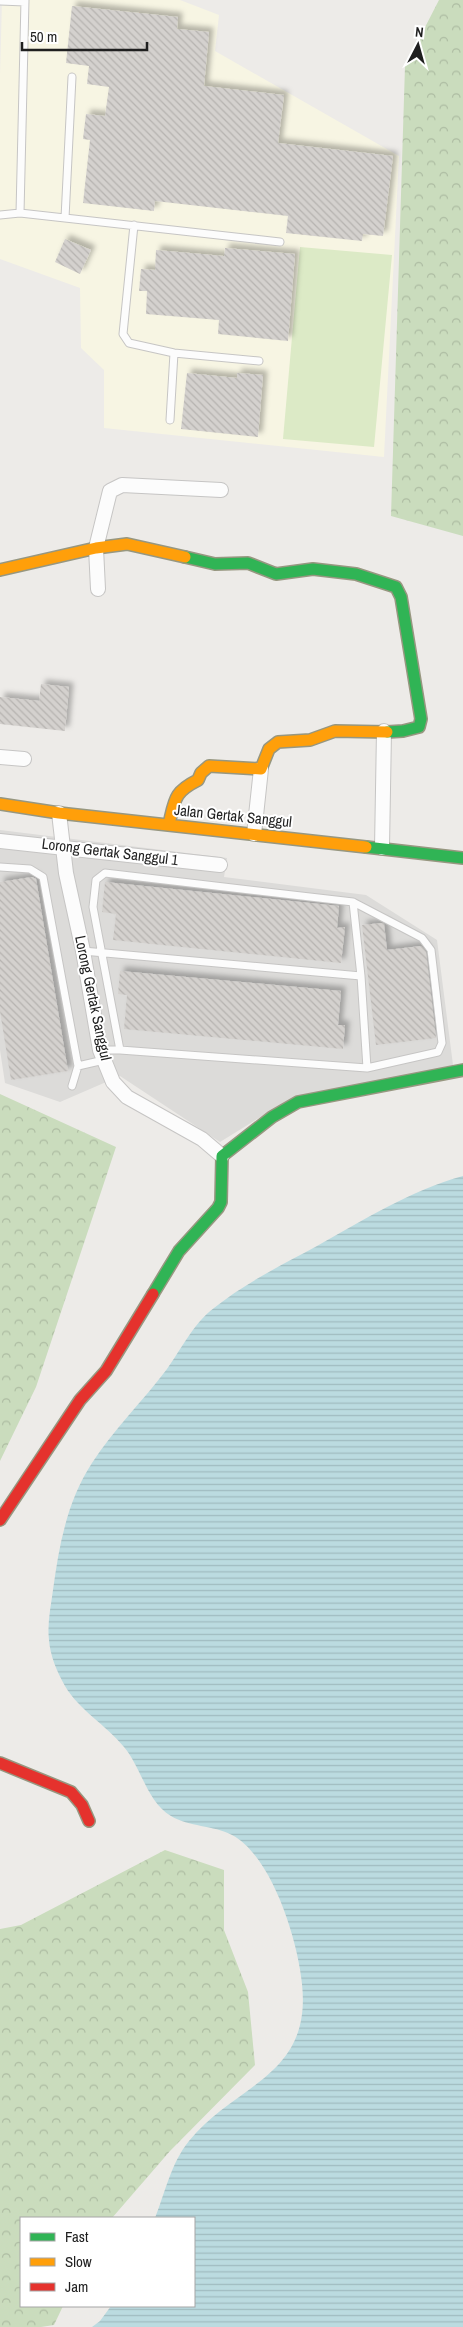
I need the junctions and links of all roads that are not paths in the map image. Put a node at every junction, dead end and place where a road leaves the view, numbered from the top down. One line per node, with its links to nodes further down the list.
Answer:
1 (0, 1): 2 (lane)
2 (25, 1): 4 (lane)
3 (72, 77): 6 (lane)
4 (20, 213): 5 (lane); 6 (lane)
5 (0, 215)
6 (65, 218): 7 (lane)
7 (134, 225): 8 (lane); 9 (lane)
8 (280, 242)
9 (174, 353): 10 (lane); 11 (lane)
10 (259, 360)
11 (170, 420)
12 (221, 490): 13 (street)
13 (96, 548): 14 (street); 15 (street); 16 (street)
14 (0, 570)
15 (98, 589)
16 (384, 731): 19 (street); 26 (street)
17 (0, 757): 18 (street)
18 (24, 759)
19 (261, 769): 22 (street); 23 (street)
20 (0, 804): 21 (street, Jalan Gertak Sanggul)
21 (58, 812): 22 (street, Jalan Gertak Sanggul); 25 (street, Lorong Gertak Sanggul)
22 (169, 824): 23 (street, Jalan Gertak Sanggul)
23 (254, 834): 26 (street, Jalan Gertak Sanggul)
24 (0, 841): 25 (street, Lorong Gertak Sanggul 1)
25 (63, 846): 28 (street, Lorong Gertak Sanggul 1); 31 (street, Lorong Gertak Sanggul)
26 (382, 848): 27 (street, Jalan Gertak Sanggul)
27 (463, 858)
28 (220, 865)
29 (0, 868): 36 (lane)
30 (353, 902): 32 (lane); 33 (lane); 37 (lane)
31 (83, 952): 32 (lane); 35 (street, Lorong Gertak Sanggul)
32 (101, 952): 33 (lane); 34 (lane)
33 (361, 976): 37 (lane)
34 (120, 1050): 35 (lane); 37 (lane)
35 (102, 1055): 36 (lane); 40 (street, Lorong Gertak Sanggul)
36 (78, 1066): 39 (lane)
37 (367, 1068)
38 (463, 1070): 40 (street)
39 (72, 1086)
40 (222, 1156): 41 (street)
41 (0, 1520)
42 (0, 1763): 43 (street)
43 (88, 1821)

